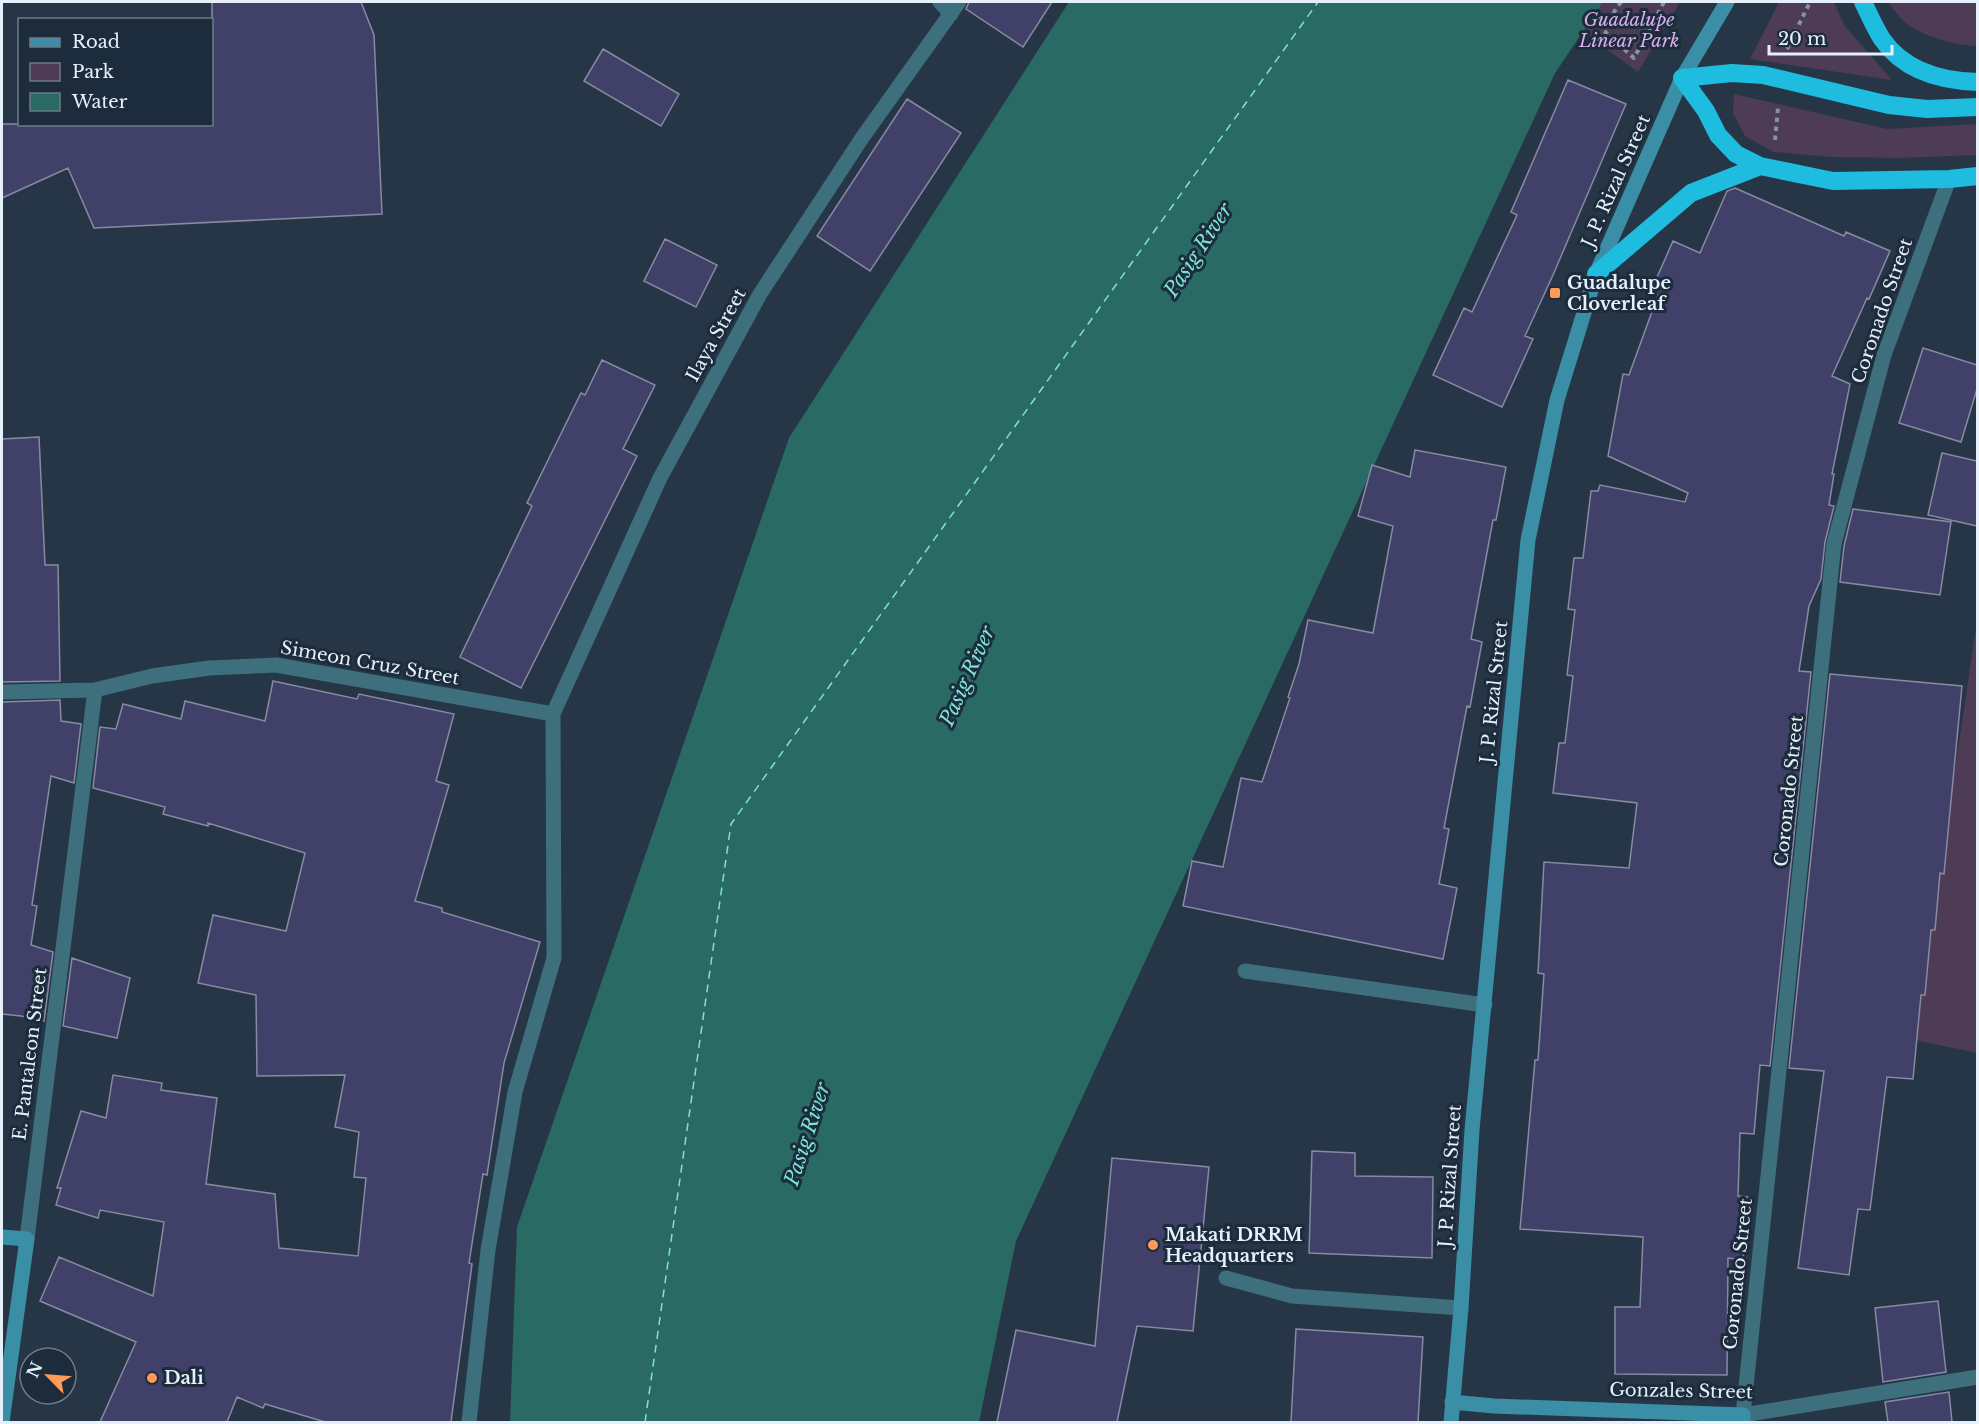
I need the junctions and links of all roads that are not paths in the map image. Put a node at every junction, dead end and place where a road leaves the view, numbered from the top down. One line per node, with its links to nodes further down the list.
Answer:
1 (940, 2): 4 (street)
2 (1727, 2): 5 (main road, J. P. Rizal Street)
3 (1863, 2): 6 (highway)
4 (955, 8): 14 (street, Ilaya Street)
5 (1682, 78): 7 (highway); 8 (highway); 11 (main road, J. P. Rizal Street)
6 (1977, 82)
7 (1977, 106)
8 (1760, 166): 10 (highway); 11 (highway)
9 (1977, 176): 10 (highway)
10 (1949, 179): 23 (street, Coronado Street)
11 (1596, 274): 16 (main road, J. P. Rizal Street)
12 (95, 690): 13 (street, Simeon Cruz Street); 14 (street, Simeon Cruz Street); 18 (street, E. Pantaleon Street)
13 (2, 692)
14 (553, 714): 25 (street)
15 (1245, 971): 16 (street)
16 (1485, 1005): 20 (main road, J. P. Rizal Street)
17 (2, 1237): 18 (main road)
18 (27, 1239): 24 (main road, E. Pantaleon Street)
19 (1226, 1278): 20 (street)
20 (1461, 1308): 22 (main road, J. P. Rizal Street)
21 (1977, 1377): 23 (street, Gonzales Street)
22 (1452, 1402): 23 (main road, Gonzales Street); 26 (main road, J. P. Rizal Street)
23 (1743, 1419)
24 (2, 1422)
25 (469, 1422)
26 (1451, 1422)

